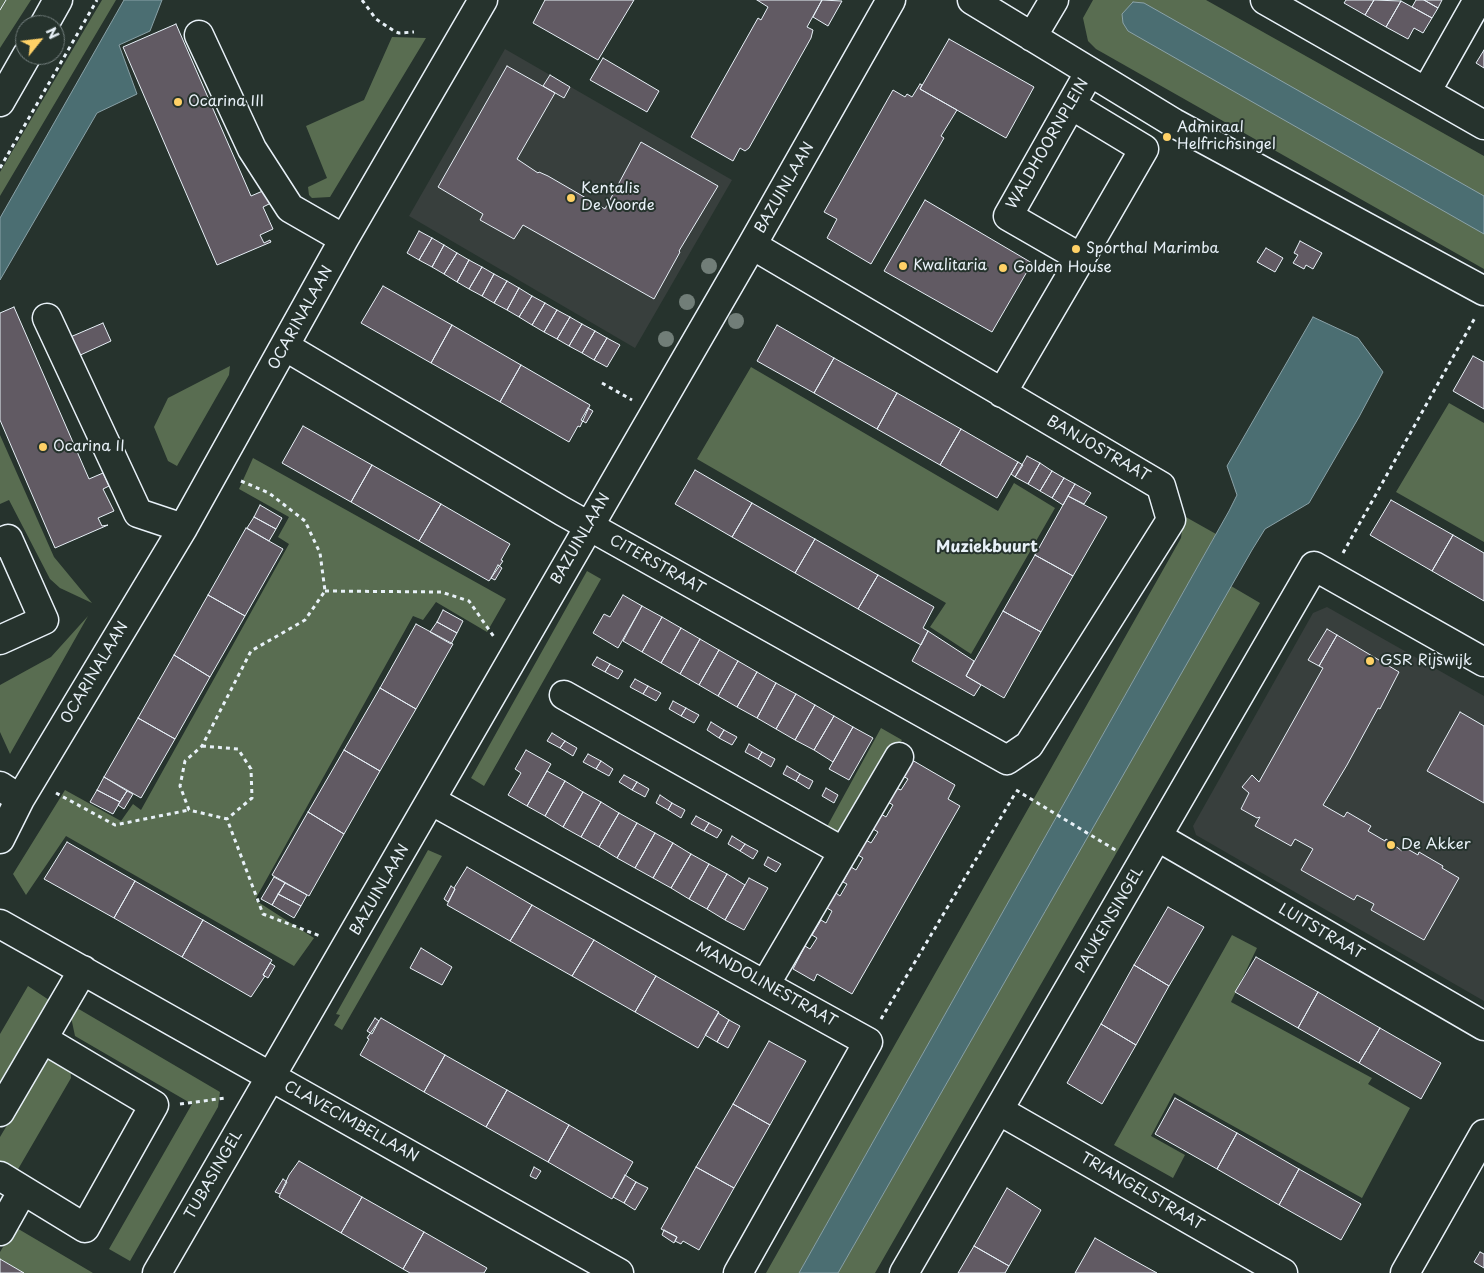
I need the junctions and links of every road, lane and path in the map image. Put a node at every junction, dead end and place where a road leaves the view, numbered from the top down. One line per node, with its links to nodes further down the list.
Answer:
1 (58, 0): 10 (street)
2 (97, 0): 20 (path)
3 (362, 0): 11 (path)
4 (483, 0): 21 (street, OCARINALAAN)
5 (891, 0): 22 (street, BAZUINLAAN)
6 (972, 0): 13 (street)
7 (1054, 0): 13 (street)
8 (1265, 0): 16 (street)
9 (1478, 0): 16 (street)
10 (50, 15)
11 (414, 32)
12 (199, 35): 21 (street)
13 (1032, 38): 15 (street)
14 (21, 65): 17 (street)
15 (1090, 73): 18 (street, WALDHOORNPLEIN); 24 (street)
16 (1426, 92): 19 (street)
17 (0, 102)
18 (1070, 105): 23 (street, WALDHOORNPLEIN); 23 (street)
19 (1484, 125)
20 (0, 168)
21 (344, 239): 26 (street, OCARINALAAN)
22 (752, 245): 28 (street, BANJOSTRAAT); 29 (street, BAZUINLAAN)
23 (1081, 258): 28 (street)
24 (1482, 301): 34 (path)
25 (47, 318): 32 (street)
26 (286, 347): 31 (street, CITERSTRAAT); 32 (street, OCARINALAAN)
27 (602, 383): 29 (path)
28 (1002, 393): 42 (street, BANJOSTRAAT)
29 (655, 413): 31 (street, BAZUINLAAN)
30 (236, 478): 35 (path)
31 (588, 526): 42 (street, CITERSTRAAT); 46 (street, BAZUINLAAN)
32 (182, 528): 43 (street, OCARINALAAN)
33 (0, 542): 37 (street)
34 (1323, 571): 38 (street); 49 (street, PAUKENSINGEL)
35 (325, 591): 36 (path); 40 (path)
36 (494, 637)
37 (0, 640)
38 (1484, 662)
39 (564, 695): 52 (street)
40 (202, 746): 47 (path); 48 (path)
41 (899, 757): 52 (street)
42 (1007, 760): 45 (path)
43 (10, 792): 51 (street)
44 (52, 792): 47 (path)
45 (1016, 792): 50 (path); 59 (path)
46 (432, 800): 56 (street, MANDOLINESTRAAT); 60 (street, BAZUINLAAN)
47 (189, 810): 48 (path)
48 (228, 819): 54 (path)
49 (1158, 837): 57 (street, LUITSTRAAT); 63 (street, PAUKENSINGEL)
50 (1093, 838)
51 (0, 839)
52 (842, 851): 56 (street)
53 (0, 924): 55 (street, CLAVECIMBELLAAN)
54 (323, 937)
55 (83, 970): 58 (street); 60 (street, CLAVECIMBELLAAN)
56 (765, 985): 59 (street, MANDOLINESTRAAT)
57 (1484, 1026)
58 (43, 1039): 62 (street); 64 (street)
59 (868, 1042): 71 (street)
60 (272, 1077): 69 (street, TUBASINGEL); 70 (street, CLAVECIMBELLAAN)
61 (234, 1096): 62 (path)
62 (154, 1104): 67 (street)
63 (1000, 1111): 72 (street, PAUKENSINGEL); 73 (street, TRIANGELSTRAAT)
64 (0, 1112)
65 (1484, 1134): 74 (street)
66 (0, 1176): 67 (street)
67 (23, 1190): 68 (street)
68 (0, 1231)
69 (157, 1273)
70 (619, 1273)
71 (738, 1273)
72 (904, 1273)
73 (1284, 1273)
74 (1405, 1273)

